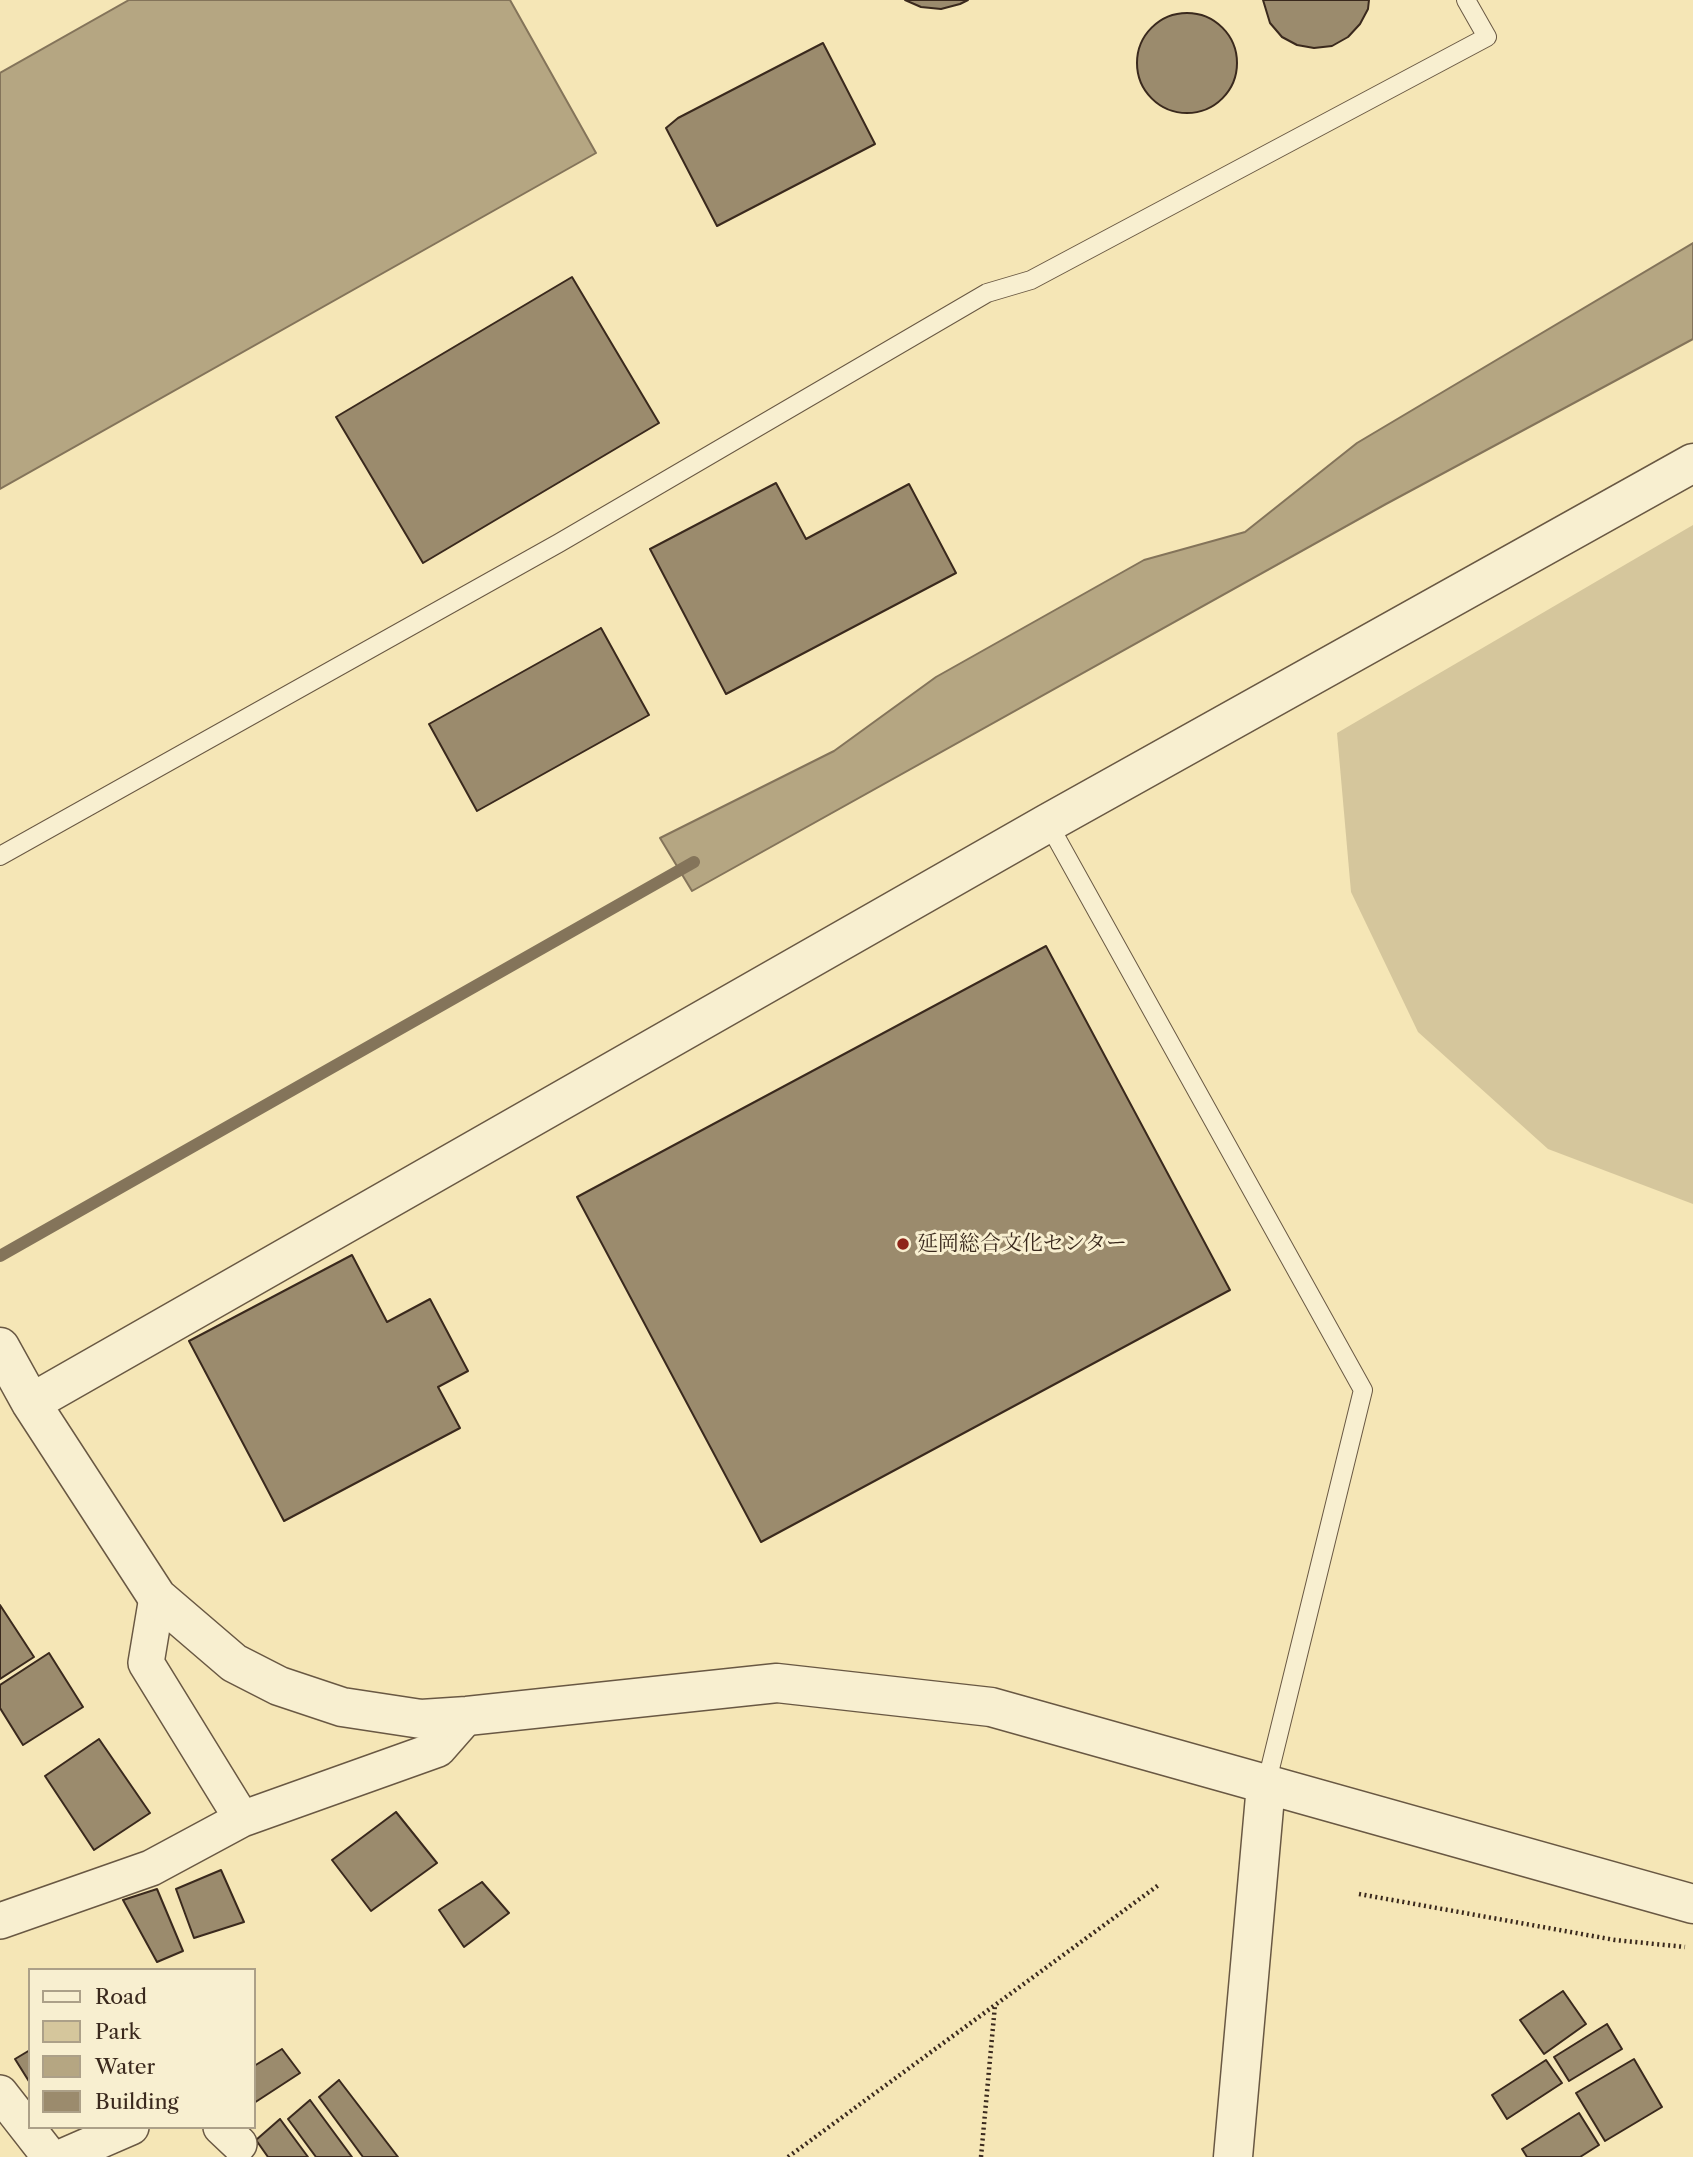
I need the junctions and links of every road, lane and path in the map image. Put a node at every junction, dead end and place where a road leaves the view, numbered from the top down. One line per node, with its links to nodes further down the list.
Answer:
1 (1465, 0): 4 (lane)
2 (1693, 463): 3 (street)
3 (1048, 823): 6 (street); 9 (lane)
4 (0, 856)
5 (0, 1347): 6 (street)
6 (31, 1403): 7 (street)
7 (157, 1597): 8 (street); 10 (street)
8 (467, 1716): 9 (street); 10 (street)
9 (1266, 1785): 13 (street); 25 (street)
10 (242, 1819): 14 (street)
11 (1160, 1884): 16 (path)
12 (1359, 1894): 15 (path)
13 (1693, 1904)
14 (0, 1922)
15 (1693, 1948)
16 (995, 2004): 23 (path); 24 (path)
17 (0, 2093): 19 (street)
18 (28, 2129): 21 (street)
19 (28, 2129)
20 (126, 2129): 22 (street)
21 (50, 2157)
22 (62, 2157)
23 (788, 2157)
24 (981, 2157)
25 (1233, 2157)

